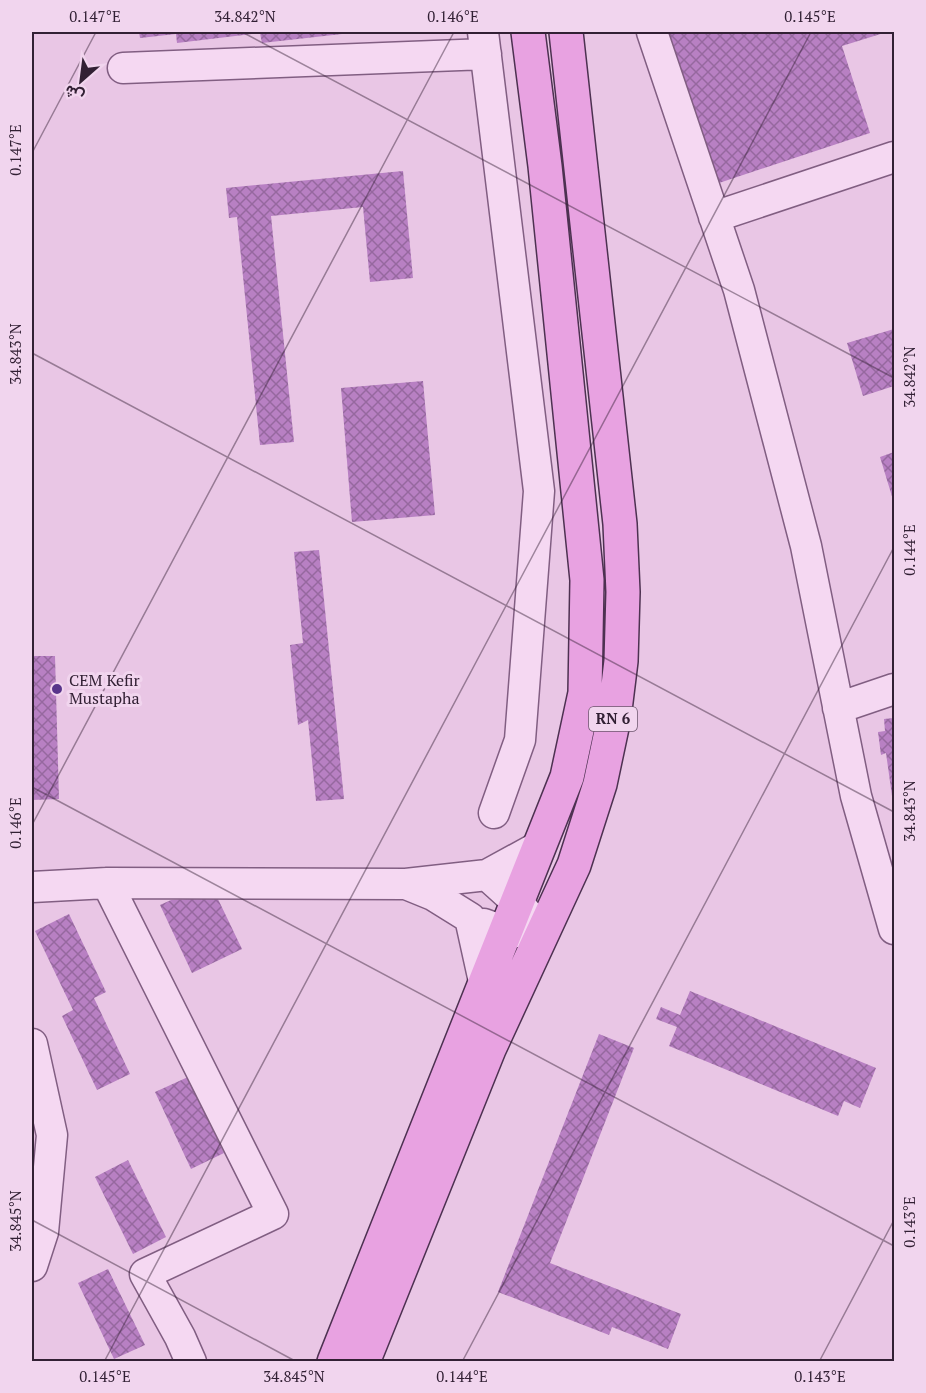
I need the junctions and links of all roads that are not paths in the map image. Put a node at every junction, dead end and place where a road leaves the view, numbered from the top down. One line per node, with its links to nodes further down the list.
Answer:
1 (566, 32): 19 (main road, RN 6)
2 (652, 32): 7 (street)
3 (534, 33): 11 (main road, RN 6)
4 (485, 43): 5 (street); 10 (street)
5 (123, 68)
6 (894, 157): 7 (street)
7 (714, 218): 9 (street)
8 (894, 689): 9 (street)
9 (838, 708): 18 (street)
10 (494, 813)
11 (540, 846): 12 (street); 17 (main road, RN 6)
12 (487, 875): 14 (street); 17 (street)
13 (107, 883): 14 (street); 15 (street); 23 (street)
14 (406, 884): 16 (street)
15 (32, 887)
16 (470, 918): 17 (street); 20 (street)
17 (512, 918): 19 (street); 20 (main road, RN 6)
18 (894, 929)
19 (543, 932): 25 (main road, RN 6)
20 (485, 986): 24 (main road, RN 6)
21 (32, 1044): 22 (street)
22 (32, 1266)
23 (191, 1362)
24 (334, 1362)
25 (363, 1362)

